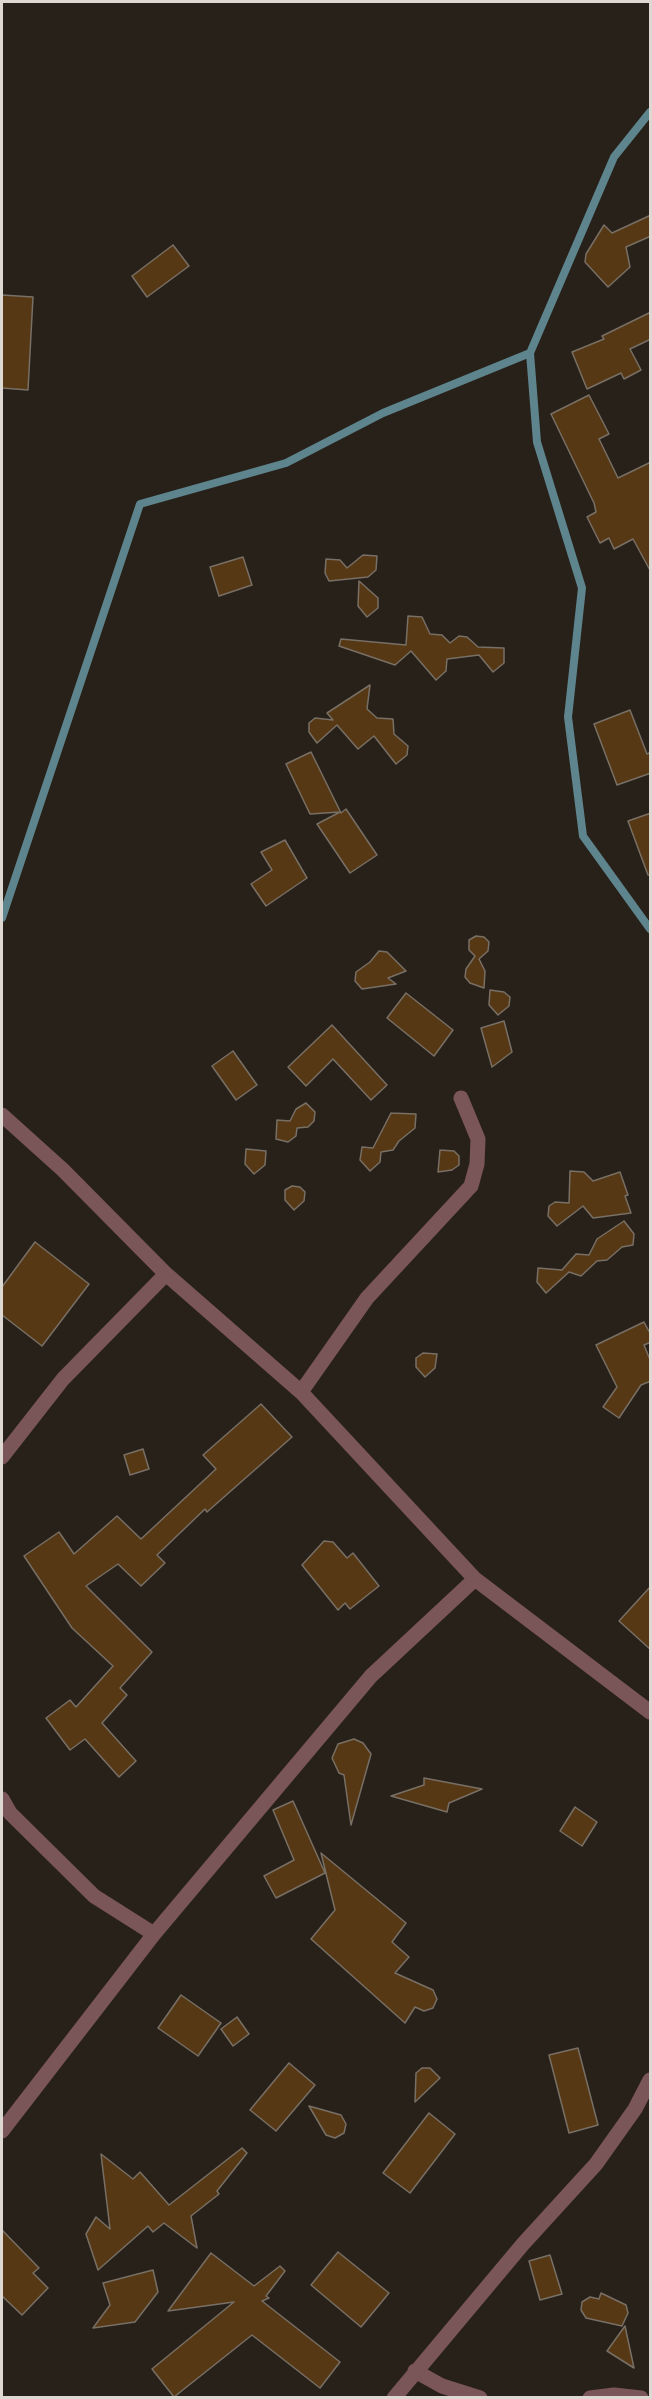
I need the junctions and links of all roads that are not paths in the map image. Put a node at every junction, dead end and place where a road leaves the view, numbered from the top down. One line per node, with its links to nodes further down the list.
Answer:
1 (461, 1098): 4 (street)
2 (2, 1115): 3 (street)
3 (166, 1274): 4 (street); 5 (street)
4 (301, 1392): 6 (street)
5 (2, 1456)
6 (475, 1579): 7 (street); 9 (street)
7 (651, 1712)
8 (2, 1799): 9 (street)
9 (154, 1934): 11 (street)
10 (651, 2080): 12 (street)
11 (2, 2131)
12 (415, 2371): 13 (street); 14 (street)
13 (394, 2397)
14 (480, 2397)
15 (590, 2397): 16 (street)
16 (641, 2397)

